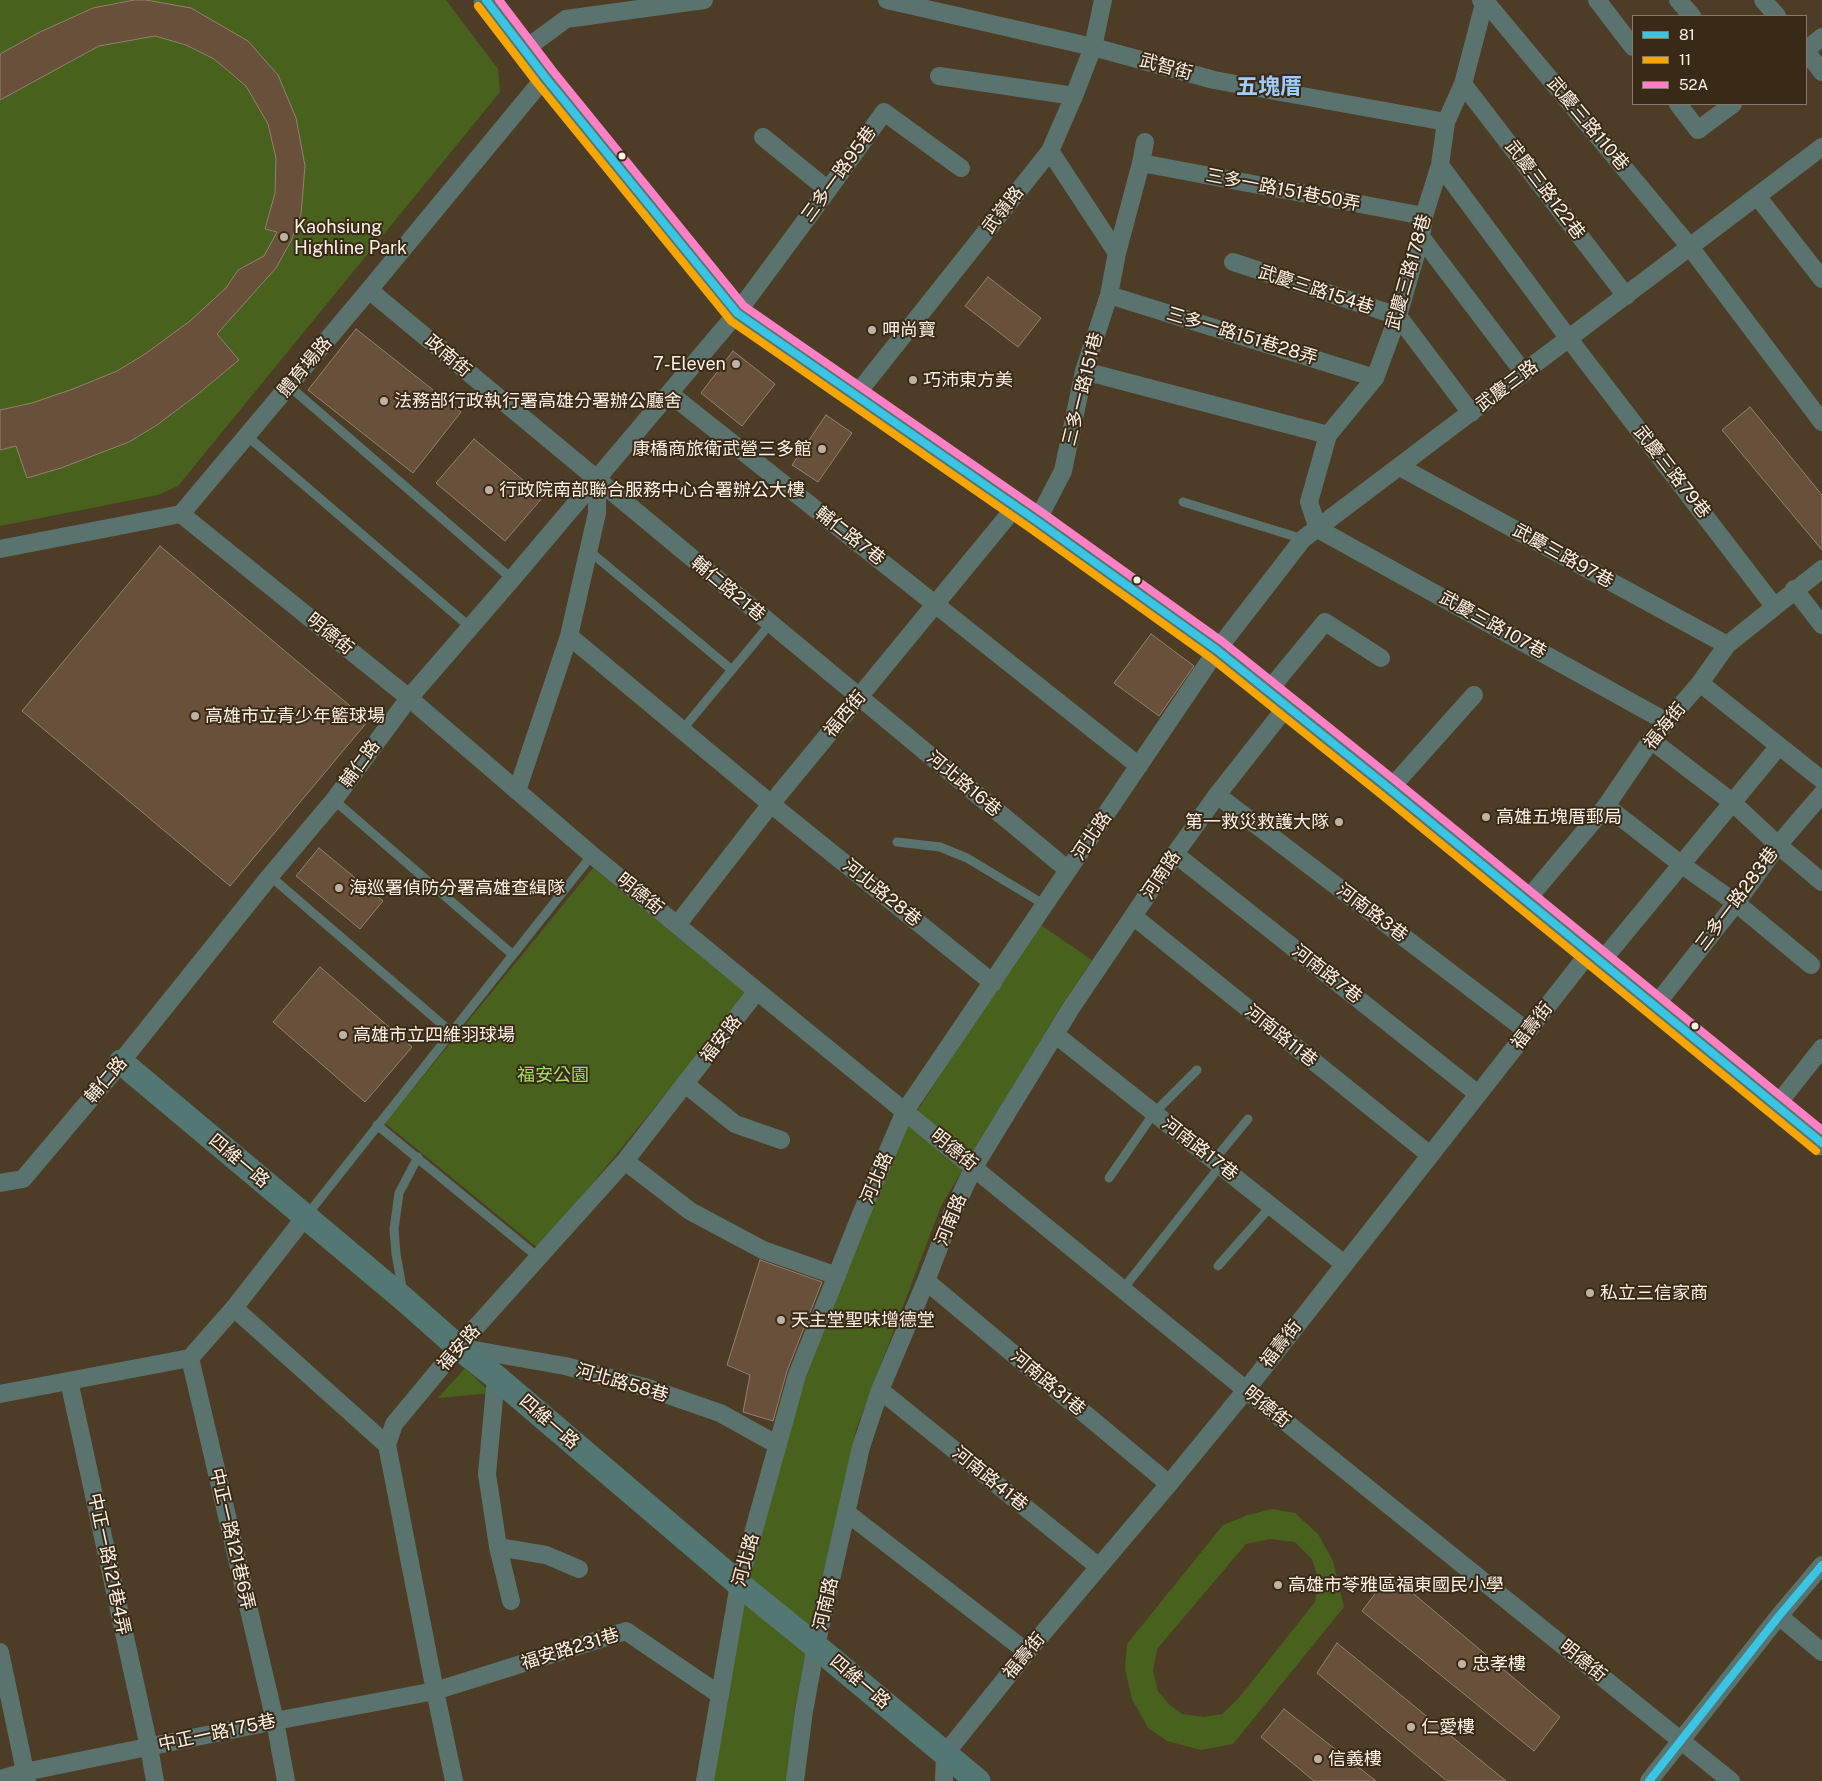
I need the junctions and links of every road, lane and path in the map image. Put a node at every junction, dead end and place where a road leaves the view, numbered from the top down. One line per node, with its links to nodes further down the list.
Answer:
1 (486, 0): 15 (street)
2 (704, 0): 15 (street)
3 (887, 0): 13 (street, 武智街)
4 (1103, 0): 13 (street, 武嶺路)
5 (1483, 0): 20 (street, 武慶三路178巷); 36 (street, 武慶三路110巷)
6 (1597, 0): 12 (street)
7 (1678, 0): 9 (street)
8 (1763, 0): 10 (street)
9 (1691, 15)
10 (1776, 15)
11 (1822, 37): 14 (street)
12 (1632, 46)
13 (1093, 47): 21 (street, 武嶺路); 24 (street, 武智街)
14 (1807, 49)
15 (524, 50): 19 (street)
16 (1807, 51): 17 (street)
17 (1822, 72)
18 (939, 76): 21 (street)
19 (545, 77): 40 (street, 體育場路); 43 (street)
20 (1464, 84): 24 (street, 武慶三路178巷); 42 (street, 武慶三路122巷)
21 (1074, 96): 27 (street, 武嶺路)
22 (1679, 105): 23 (street)
23 (1732, 105)
24 (1446, 122): 30 (street, 武慶三路178巷)
25 (763, 137): 32 (street)
26 (1145, 142): 29 (street, 三多一路151巷)
27 (1050, 151): 37 (street); 51 (street, 武嶺路)
28 (1821, 151): 33 (street, 武慶三路)
29 (1141, 163): 34 (street, 三多一路151巷50弄); 37 (street, 三多一路151巷)
30 (1440, 165): 34 (street, 武慶三路178巷); 45 (street, 武慶三路79巷)
31 (961, 168): 32 (street, 三多一路95巷)
32 (828, 190): 43 (street, 三多一路95巷)
33 (1757, 196): 36 (street, 武慶三路); 39 (street)
34 (1424, 216): 35 (street, 武慶三路178巷)
35 (1421, 237): 44 (street, 武慶三路178巷); 47 (street)
36 (1690, 247): 42 (street, 武慶三路); 53 (street, 武慶三路110巷)
37 (1117, 253): 41 (street, 三多一路151巷)
38 (1232, 262): 44 (street, 武慶三路154巷)
39 (1822, 280)
40 (369, 290): 49 (street, 體育場路); 57 (street, 政南街)
41 (1109, 295): 46 (street, 三多一路151巷); 48 (street, 三多一路151巷28弄)
42 (1626, 296): 45 (street, 武慶三路)
43 (737, 313): 50 (street, 輔仁路); 51 (street)
44 (1398, 316): 48 (street, 武慶三路178巷); 52 (street, 武慶三路154巷)
45 (1569, 339): 47 (street, 武慶三路); 70 (street, 武慶三路79巷)
46 (1084, 371): 54 (street); 61 (street, 三多一路151巷)
47 (1524, 373): 52 (street, 武慶三路)
48 (1375, 378): 54 (street, 武慶三路178巷)
49 (289, 386): 55 (street, 體育場路); 67 (lane)
50 (669, 393): 57 (street, 輔仁路); 69 (street, 輔仁路7巷)
51 (856, 395): 59 (street)
52 (1471, 413): 56 (street, 武慶三路)
53 (1822, 422)
54 (1328, 435): 62 (street, 武慶三路178巷)
55 (247, 436): 60 (street, 體育場路); 73 (lane)
56 (1400, 467): 62 (street, 武慶三路); 75 (street, 武慶三路97巷)
57 (596, 480): 65 (street); 67 (street, 輔仁路); 71 (street, 輔仁路21巷)
58 (1183, 502): 63 (lane)
59 (1016, 506): 61 (street); 69 (street, 福西街)
60 (182, 514): 64 (street); 81 (street, 明德街)
61 (1037, 520): 76 (street)
62 (1318, 529): 63 (street, 武慶三路); 84 (street, 武慶三路107巷)
63 (1303, 539): 76 (street, 武慶三路)
64 (0, 549)
65 (588, 550): 74 (street); 78 (lane)
66 (1822, 569): 68 (street, 福海街)
67 (512, 580): 73 (street, 輔仁路)
68 (1794, 590): 70 (street, 福海街); 72 (street)
69 (936, 604): 82 (street, 福西街); 88 (street, 輔仁路7巷)
70 (1774, 606): 75 (street, 福海街)
71 (770, 624): 78 (lane); 82 (street, 輔仁路21巷)
72 (1822, 625)
73 (471, 628): 81 (street, 輔仁路)
74 (568, 636): 85 (street, 河北路28巷); 91 (street)
75 (1727, 646): 79 (street, 福海街)
76 (1217, 650): 83 (street); 88 (street, 河北路)
77 (1381, 658): 83 (street, 河南路)
78 (732, 670): 85 (lane)
79 (1700, 683): 84 (street, 福海街); 87 (street)
80 (1474, 695): 90 (street)
81 (409, 698): 91 (street, 明德街); 94 (street, 輔仁路)
82 (859, 698): 96 (street, 福西街); 103 (street, 河北路16巷)
83 (1277, 698): 90 (street); 93 (street, 河南路)
84 (1667, 722): 86 (street, 福海街)
85 (682, 730): 96 (street, 河北路28巷)
86 (1651, 740): 95 (street); 97 (street, 福海街)
87 (1779, 746): 89 (street); 95 (street, 福壽街)
88 (1139, 766): 103 (street, 河北路)
89 (1822, 780)
90 (1390, 789): 106 (street)
91 (517, 791): 101 (street, 明德街)
92 (1822, 794): 99 (street, 三多一路283巷)
93 (1218, 795): 100 (street, 河南路); 117 (street, 河南路3巷)
94 (334, 800): 104 (street, 輔仁路); 111 (lane)
95 (1732, 802): 99 (street); 102 (street, 福壽街)
96 (771, 804): 110 (street, 福西街); 114 (street, 河北路28巷)
97 (1606, 806): 102 (street); 106 (street, 福海街)
98 (897, 842): 108 (lane)
99 (1778, 845): 105 (street); 107 (street, 三多一路283巷)
100 (1175, 854): 109 (street, 河南路); 124 (street, 河南路7巷)
101 (592, 855): 110 (street, 明德街); 111 (lane)
102 (1682, 865): 107 (street); 112 (street, 福壽街)
103 (1068, 870): 108 (street, 河北路)
104 (270, 876): 118 (lane); 121 (street, 輔仁路)
105 (1822, 882)
106 (1526, 901): 112 (street)
107 (1736, 903): 113 (street); 116 (street, 三多一路283巷)
108 (1045, 905): 114 (street, 河北路)
109 (1133, 916): 119 (street, 河南路); 132 (street, 河南路11巷)
110 (677, 925): 115 (street, 明德街)
111 (512, 954): 118 (lane)
112 (1595, 958): 116 (street); 117 (street, 福壽街)
113 (1811, 965)
114 (992, 982): 126 (street, 河北路)
115 (758, 991): 123 (street, 福安路); 126 (street, 明德街)
116 (1656, 1006): 125 (street)
117 (1527, 1031): 124 (street, 福壽街)
118 (451, 1032): 129 (lane)
119 (1056, 1035): 127 (street, 河南路17巷); 136 (street, 河南路)
120 (1822, 1048): 125 (street)
121 (122, 1062): 138 (street, 輔仁路); 140 (street, 四維一路)
122 (1197, 1070): 127 (lane)
123 (685, 1084): 130 (street); 134 (street, 福安路)
124 (1478, 1094): 132 (street, 福壽街)
125 (1777, 1105): 131 (street)
126 (906, 1111): 136 (street, 明德街); 144 (street, 河北路)
127 (1154, 1113): 135 (street, 河南路17巷); 137 (lane)
128 (1248, 1119): 135 (lane)
129 (377, 1125): 133 (lane); 140 (lane)
130 (781, 1140)
131 (1822, 1143)
132 (1430, 1155): 142 (street, 福壽街)
133 (418, 1157): 141 (lane); 147 (lane)
134 (625, 1161): 141 (street, 福安路); 144 (street)
135 (1217, 1163): 139 (street, 河南路17巷); 146 (lane)
136 (974, 1167): 145 (street, 河南路); 146 (street, 明德街)
137 (1109, 1178)
138 (0, 1183)
139 (1271, 1206): 142 (street, 河南路17巷); 143 (lane)
140 (305, 1217): 147 (street, 四維一路); 148 (street)
141 (539, 1258): 149 (street, 福安路)
142 (1344, 1264): 154 (street, 福壽街)
143 (1218, 1266)
144 (837, 1276): 157 (street, 河北路)
145 (926, 1281): 153 (street, 河南路); 158 (street, 河南路31巷)
146 (1123, 1289): 154 (street, 明德街)
147 (404, 1300): 149 (street, 四維一路)
148 (234, 1308): 150 (street); 156 (street)
149 (458, 1347): 151 (street, 四維一路); 156 (street, 福安路); 157 (street, 河北路58巷)
150 (190, 1358): 152 (street); 173 (street, 中正一路121巷6弄)
151 (496, 1377): 160 (street); 164 (street, 四維一路)
152 (69, 1381): 155 (street); 175 (street, 中正一路121巷4弄)
153 (880, 1390): 159 (street, 河南路); 162 (street, 河南路41巷)
154 (1246, 1390): 158 (street, 福壽街); 174 (street, 明德街)
155 (0, 1394)
156 (387, 1445): 171 (street)
157 (778, 1445): 164 (street, 河北路)
158 (1169, 1484): 162 (street, 福壽街)
159 (847, 1513): 167 (street, 河南路); 169 (street)
160 (498, 1547): 163 (street); 165 (street)
161 (1822, 1565): 166 (street)
162 (1099, 1567): 169 (street, 福壽街)
163 (579, 1569)
164 (739, 1584): 167 (street, 四維一路); 172 (street, 河北路)
165 (511, 1601)
166 (1779, 1616): 170 (street); 174 (street)
167 (816, 1646): 176 (street, 四維一路); 183 (street, 河南路)
168 (0, 1652): 177 (street)
169 (1027, 1652): 176 (street, 福壽街)
170 (1822, 1652)
171 (435, 1690): 172 (street, 福安路231巷); 173 (street, 中正一路175巷); 181 (street)
172 (720, 1695): 182 (street, 河北路)
173 (275, 1720): 175 (street, 中正一路175巷); 180 (street, 中正一路121巷6弄)
174 (1681, 1741): 186 (street); 187 (street, 明德街)
175 (149, 1747): 177 (street, 中正一路175巷); 179 (street, 中正一路121巷4弄)
176 (945, 1754): 184 (street); 185 (street, 四維一路)
177 (26, 1776): 178 (street, 中正一路175巷)
178 (0, 1779)
179 (155, 1781)
180 (286, 1781)
181 (454, 1781)
182 (705, 1781)
183 (795, 1781)
184 (944, 1781)
185 (978, 1781)
186 (1649, 1781)
187 (1731, 1781)

